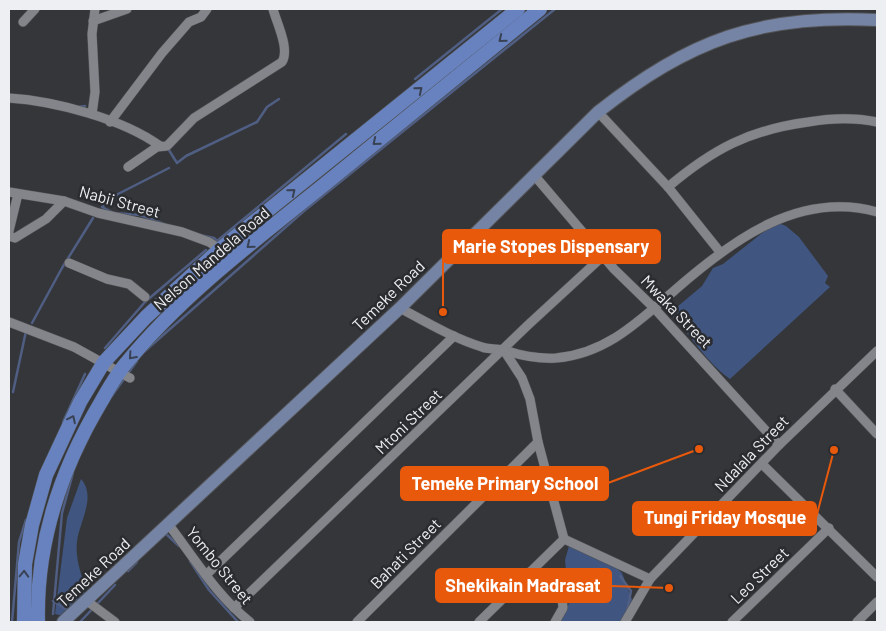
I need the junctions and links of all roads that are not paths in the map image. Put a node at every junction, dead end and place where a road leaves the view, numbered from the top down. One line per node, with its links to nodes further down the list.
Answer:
1 (34, 9): 10 (street)
2 (94, 9): 9 (street)
3 (127, 9): 9 (street)
4 (207, 9): 14 (street)
5 (273, 9): 16 (street)
6 (518, 9): 25 (main road, Nelson Mandela Road, one-way to 6)
7 (540, 9): 37 (main road, Nelson Mandela Road, one-way to 37)
8 (877, 20): 12 (street, Temeke Road)
9 (93, 21): 13 (street)
10 (23, 22)
11 (9, 98): 13 (street)
12 (598, 112): 18 (street, Temeke Road); 19 (street)
13 (92, 114): 14 (street)
14 (110, 122): 16 (street)
15 (877, 122): 19 (street)
16 (160, 146): 17 (street)
17 (128, 167)
18 (534, 175): 27 (street, Mwaka Street); 30 (street, Temeke Road)
19 (668, 188): 26 (street)
20 (13, 193): 21 (street, Nabii Street); 23 (street)
21 (64, 201): 24 (street); 25 (street, Nabii Street)
22 (877, 212): 26 (street)
23 (9, 231)
24 (9, 236)
25 (220, 250): 36 (main road, Nelson Mandela Road)
26 (720, 252): 31 (street)
27 (603, 256): 31 (street, Mwaka Street); 34 (street, Mtoni Street)
28 (69, 263): 29 (street)
29 (145, 297)
30 (400, 308): 33 (street); 43 (street, Temeke Road)
31 (654, 308): 34 (street); 41 (street, Mwaka Street)
32 (9, 322): 36 (street)
33 (454, 336): 34 (street); 47 (street)
34 (503, 350): 40 (street); 52 (street, Mtoni Street)
35 (877, 351): 38 (street, Ndalala Street)
36 (104, 362): 37 (street); 53 (main road, Nelson Mandela Road, one-way to 36)
37 (125, 375): 54 (main road, Nelson Mandela Road)
38 (835, 390): 39 (street); 41 (street, Ndalala Street)
39 (877, 434)
40 (538, 442): 45 (street); 58 (street, Bahati Street)
41 (779, 445): 42 (street, Ndalala Street)
42 (762, 464): 44 (street); 49 (street, Ndalala Street)
43 (169, 525): 47 (street, Yombo Street); 50 (street, Temeke Road)
44 (829, 528): 48 (street); 62 (street, Leo Street)
45 (564, 539): 46 (street); 49 (street)
46 (530, 572): 59 (street); 60 (street)
47 (206, 575): 52 (street, Yombo Street)
48 (877, 577)
49 (650, 579): 61 (street, Ndalala Street)
50 (87, 601): 55 (street, Temeke Road); 56 (street)
51 (877, 602): 63 (street)
52 (234, 608): 57 (street, Yombo Street)
53 (24, 622)
54 (38, 622)
55 (63, 622)
56 (114, 622)
57 (250, 622)
58 (358, 622)
59 (479, 622)
60 (555, 622)
61 (625, 622)
62 (732, 622)
63 (857, 622)

